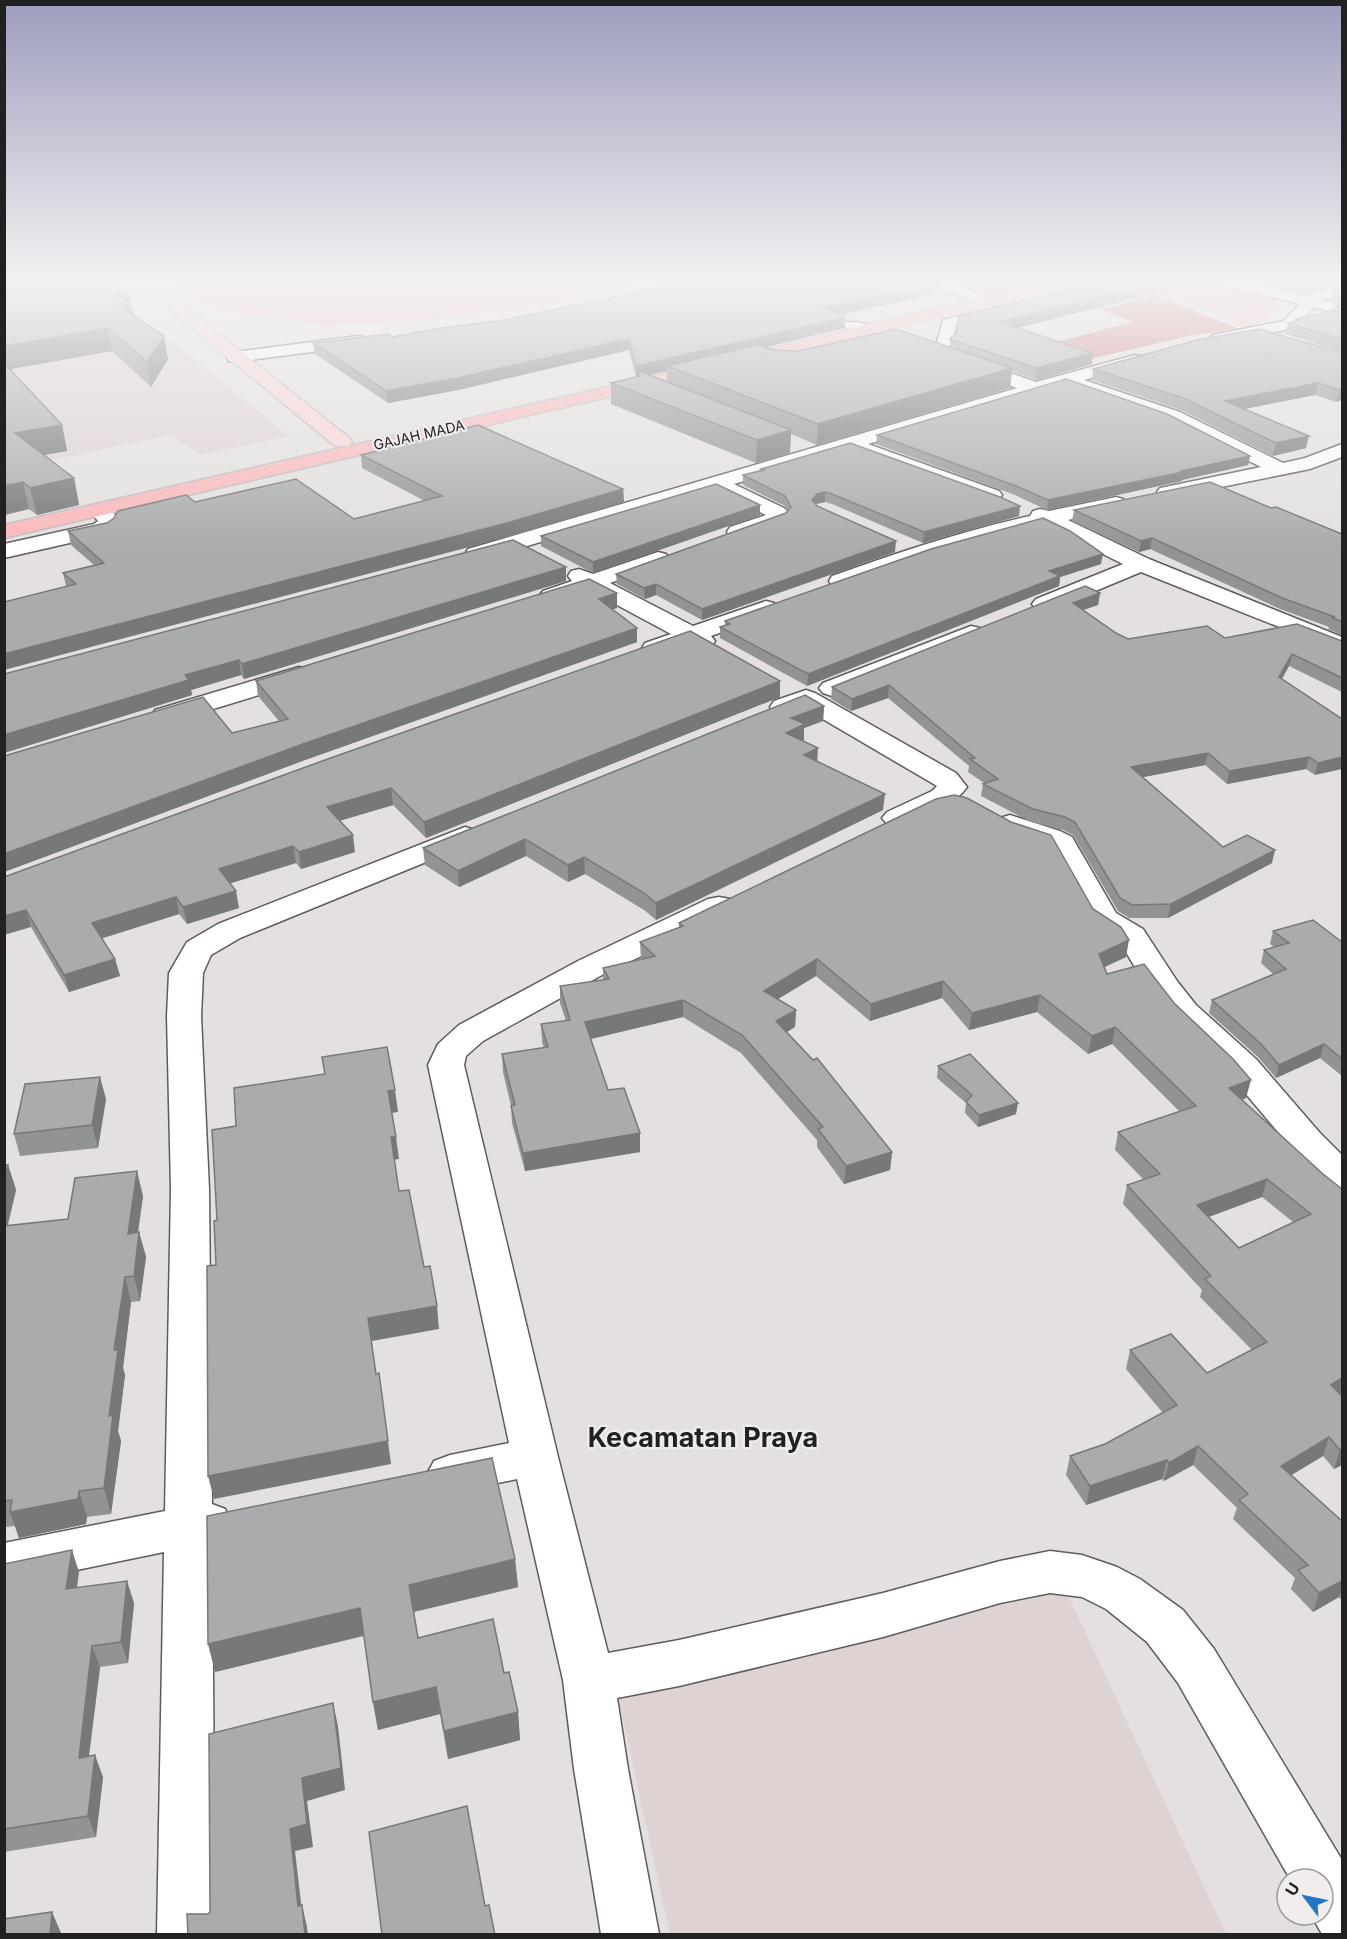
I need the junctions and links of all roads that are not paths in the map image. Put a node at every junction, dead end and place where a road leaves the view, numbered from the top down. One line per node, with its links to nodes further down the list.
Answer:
1 (251, 369): 11 (main road)
2 (684, 369): 11 (highway, GAJAH MADA)
3 (703, 369): 7 (highway, GAJAH MADA)
4 (983, 369): 8 (street)
5 (1100, 369): 6 (street)
6 (1065, 379): 8 (street); 15 (street)
7 (642, 384): 9 (street); 17 (highway, GAJAH MADA)
8 (1035, 388): 12 (street)
9 (675, 397)
10 (783, 441): 14 (street)
11 (342, 442): 19 (highway, GAJAH MADA)
12 (850, 444): 14 (street); 18 (street)
13 (1341, 452): 15 (street)
14 (816, 454): 16 (street)
15 (1280, 469): 18 (street)
16 (716, 483): 21 (street); 23 (street)
17 (99, 510): 20 (highway, GAJAH MADA); 24 (street)
18 (1046, 518): 26 (street); 28 (street)
19 (4, 519)
20 (4, 532)
21 (722, 537)
22 (894, 540): 26 (street)
23 (516, 544): 27 (street); 29 (street)
24 (4, 551)
25 (680, 552): 29 (street)
26 (921, 552): 30 (street)
27 (460, 559)
28 (1141, 564): 34 (street); 39 (street)
29 (592, 583): 32 (street); 33 (street)
30 (820, 589)
31 (788, 600): 33 (street)
32 (525, 604)
33 (692, 635): 35 (street); 36 (street)
34 (1342, 645)
35 (723, 652)
36 (628, 657)
37 (323, 667): 41 (street)
38 (775, 681): 39 (street)
39 (806, 698): 40 (street); 42 (street)
40 (751, 720)
41 (141, 723)
42 (966, 804): 44 (street); 46 (street)
43 (500, 821): 50 (street)
44 (863, 834)
45 (747, 892): 47 (street)
46 (1342, 1177)
47 (535, 1457): 48 (street); 52 (street)
48 (407, 1483)
49 (245, 1515): 50 (street)
50 (188, 1527): 51 (street); 54 (street)
51 (4, 1564)
52 (589, 1680): 53 (street); 55 (street)
53 (1315, 1867)
54 (186, 1935)
55 (630, 1935)

